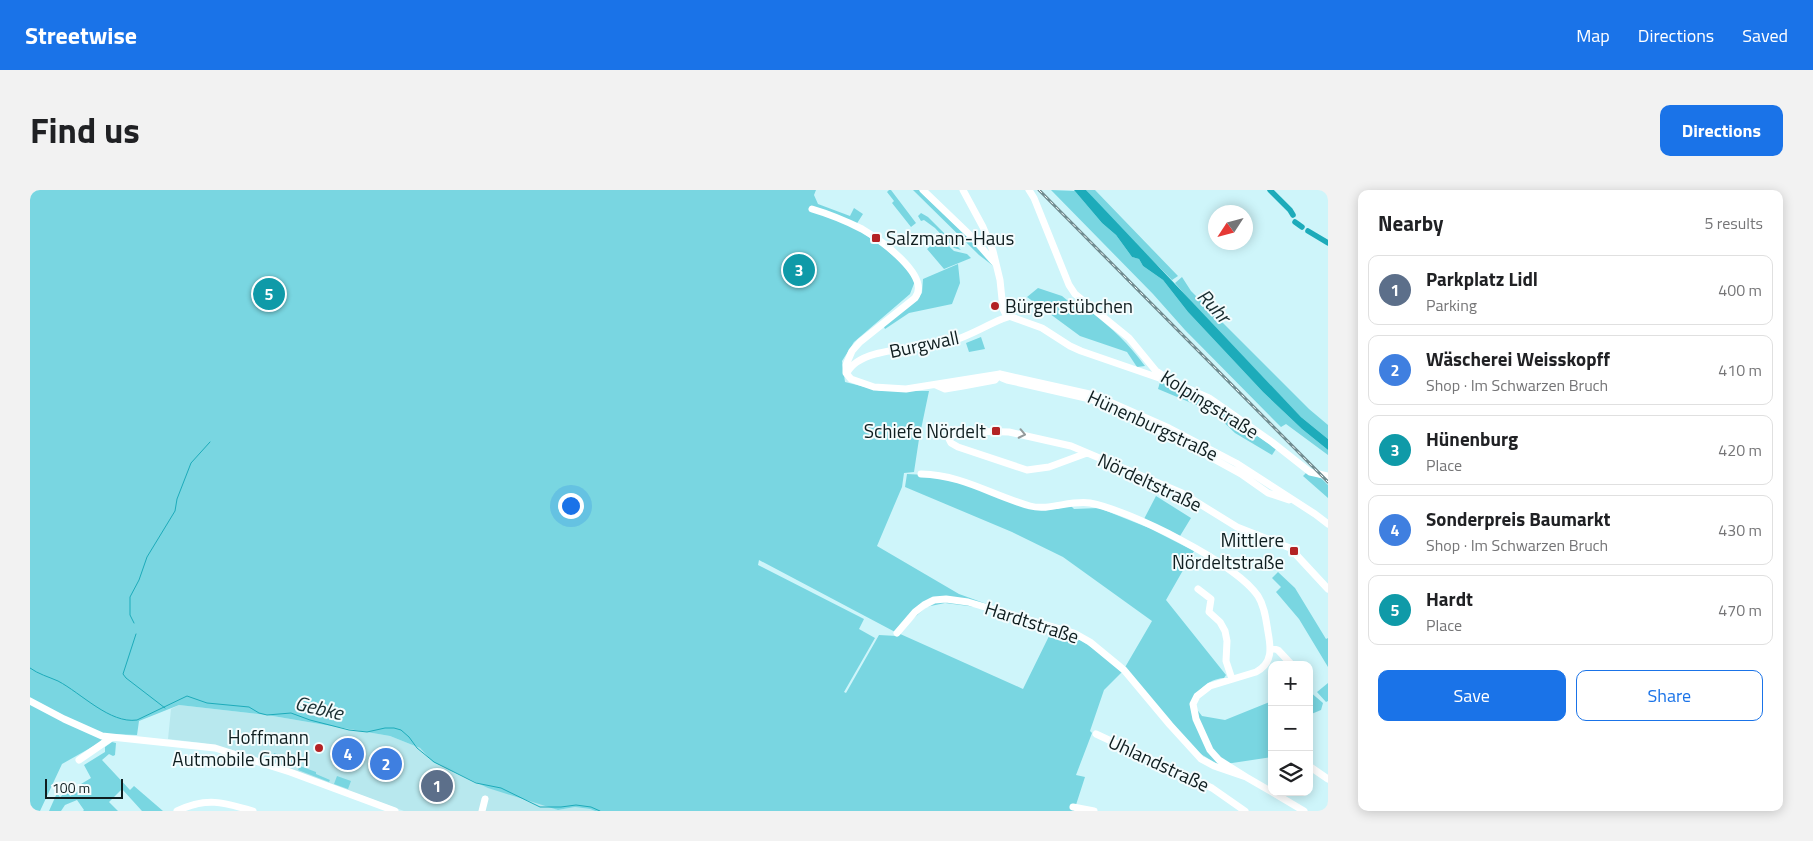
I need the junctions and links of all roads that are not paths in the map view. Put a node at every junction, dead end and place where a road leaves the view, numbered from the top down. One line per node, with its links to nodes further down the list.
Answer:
1 (922, 190): 5 (street)
2 (964, 190): 5 (street)
3 (1029, 190): 11 (street, Kolpingstraße)
4 (812, 209): 9 (street)
5 (997, 266): 6 (street)
6 (1003, 309): 7 (street); 8 (street)
7 (1008, 317): 8 (street, Burgwall); 11 (street)
8 (996, 321): 9 (street, Burgwall)
9 (849, 363): 10 (street, Burgwall)
10 (846, 373): 15 (street, Hünenburgstraße)
11 (1173, 382): 14 (street, Kolpingstraße)
12 (1087, 453): 12 (street, Nördeltstraße, one-way to 12); 17 (street, Nördeltstraße)
13 (921, 474): 21 (street)
14 (1328, 476)
15 (1328, 524)
16 (1198, 589): 18 (street)
17 (1328, 589)
18 (1209, 612): 19 (street); 23 (street)
19 (1201, 615)
20 (897, 633): 29 (street, Hardtstraße)
21 (1272, 648): 22 (street); 23 (street)
22 (1288, 661)
23 (1232, 679): 29 (street)
24 (30, 701): 26 (street)
25 (1096, 734): 40 (street, Uhlandstraße)
26 (111, 738): 27 (street); 37 (street)
27 (79, 760)
28 (1313, 769): 30 (street)
29 (1246, 777): 31 (street, Hardtstraße)
30 (1328, 779)
31 (1268, 790)
32 (1279, 796): 41 (street, Hardtstraße)
33 (485, 799): 38 (street)
34 (1073, 807): 39 (street)
35 (177, 811): 36 (street)
36 (253, 811)
37 (395, 811)
38 (482, 811)
39 (1094, 811)
40 (1245, 811)
41 (1304, 811)

